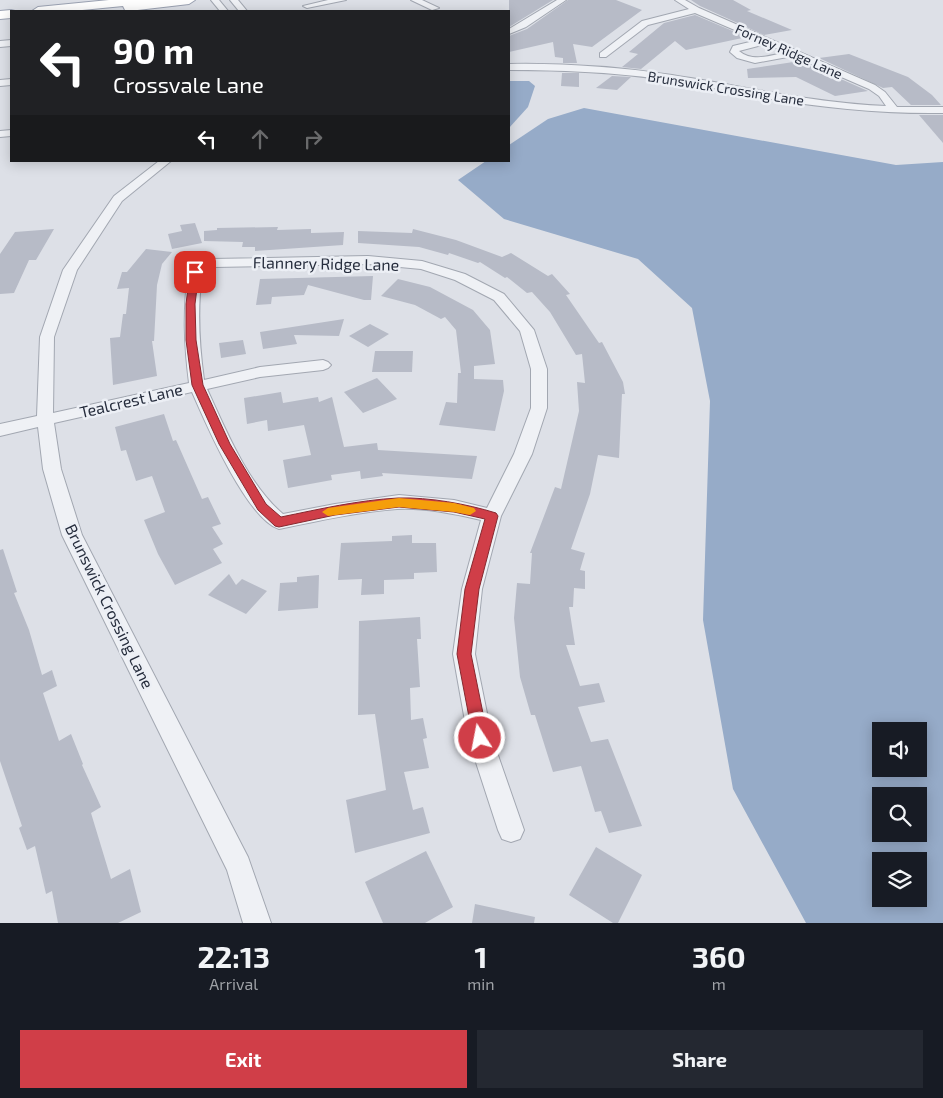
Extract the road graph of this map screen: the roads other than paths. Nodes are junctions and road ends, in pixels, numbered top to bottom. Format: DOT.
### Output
graph roads {
  1 [pos="146,0"];
  2 [pos="189,0"];
  3 [pos="215,0"];
  4 [pos="234,0"];
  5 [pos="342,0"];
  6 [pos="416,0"];
  7 [pos="559,0"];
  8 [pos="679,0"];
  9 [pos="434,8"];
  10 [pos="48,10"];
  11 [pos="94,10"];
  12 [pos="223,10"];
  13 [pos="242,10"];
  14 [pos="314,10"];
  15 [pos="696,10"];
  16 [pos="510,32"];
  17 [pos="767,41"];
  18 [pos="794,53"];
  19 [pos="603,55"];
  20 [pos="510,67"];
  21 [pos="893,110"];
  22 [pos="943,110"];
  23 [pos="165,162"];
  24 [pos="323,365"];
  25 [pos="197,385"];
  26 [pos="45,419"];
  27 [pos="0,430"];
  28 [pos="492,516"];
  29 [pos="511,830"];
  30 [pos="257,923"];
  1 -- 10 [label="main road"];
  2 -- 11 [label="main road"];
  3 -- 12 [label="street"];
  4 -- 13 [label="street"];
  5 -- 14 [label="street"];
  6 -- 9 [label="street"];
  7 -- 16 [label="street"];
  8 -- 15 [label="street, Forney Ridge Lane"];
  15 -- 17 [label="street, Forney Ridge Lane"];
  15 -- 19 [label="street"];
  17 -- 18 [label="street, Forney Ridge Lane"];
  17 -- 18 [label="street"];
  18 -- 21 [label="street, Forney Ridge Lane"];
  20 -- 21 [label="street, Brunswick Crossing Lane"];
  21 -- 22 [label="street, Brunswick Crossing Lane"];
  23 -- 26 [label="street, Brunswick Crossing Lane"];
  24 -- 25 [label="street, Tealcrest Lane"];
  25 -- 26 [label="street, Tealcrest Lane"];
  25 -- 28 [label="street"];
  25 -- 28 [label="street, Flannery Ridge Lane"];
  26 -- 27 [label="street, Tealcrest Lane"];
  26 -- 30 [label="street, Brunswick Crossing Lane"];
  28 -- 29 [label="street, Flannery Ridge Lane"];
}
